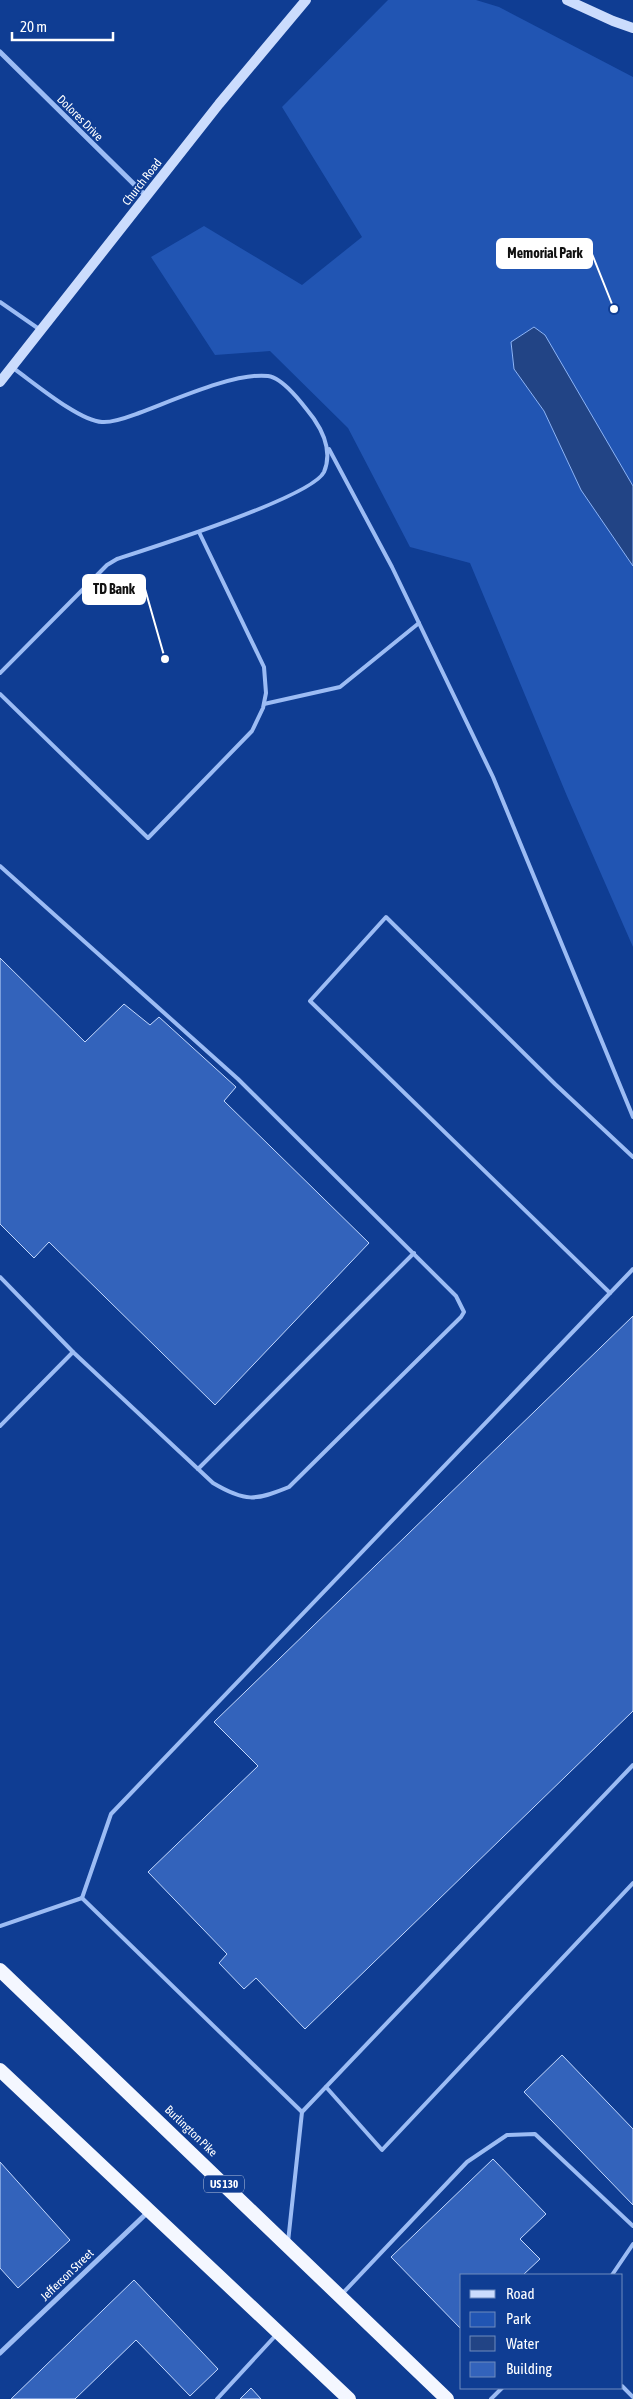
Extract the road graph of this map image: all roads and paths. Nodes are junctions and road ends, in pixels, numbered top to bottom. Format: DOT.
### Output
graph roads {
  1 [pos="306,0"];
  2 [pos="567,0"];
  3 [pos="633,28"];
  4 [pos="0,52"];
  5 [pos="147,197"];
  6 [pos="0,302"];
  7 [pos="40,330"];
  8 [pos="11,367"];
  9 [pos="0,382"];
  10 [pos="329,449"];
  11 [pos="199,532"];
  12 [pos="419,624"];
  13 [pos="0,673"];
  14 [pos="0,694"];
  15 [pos="264,704"];
  16 [pos="0,866"];
  17 [pos="633,1117"];
  18 [pos="633,1157"];
  19 [pos="414,1253"];
  20 [pos="633,1269"];
  21 [pos="0,1277"];
  22 [pos="610,1293"];
  23 [pos="73,1352"];
  24 [pos="0,1426"];
  25 [pos="198,1469"];
  26 [pos="633,1765"];
  27 [pos="633,1883"];
  28 [pos="82,1898"];
  29 [pos="0,1926"];
  30 [pos="0,1970"];
  31 [pos="0,2070"];
  32 [pos="326,2087"];
  33 [pos="302,2112"];
  34 [pos="148,2212"];
  35 [pos="633,2226"];
  36 [pos="288,2244"];
  37 [pos="633,2244"];
  38 [pos="613,2274"];
  39 [pos="341,2295"];
  40 [pos="278,2332"];
  41 [pos="0,2353"];
  42 [pos="623,2387"];
  43 [pos="501,2389"];
  44 [pos="633,2397"];
  45 [pos="217,2399"];
  46 [pos="349,2399"];
  47 [pos="447,2399"];
  48 [pos="491,2399"];
  1 -- 5 [label="main road, Church Road"];
  2 -- 3 [label="main road"];
  4 -- 5 [label="street, Dolores Drive"];
  5 -- 7 [label="main road, Church Road"];
  6 -- 7 [label="lane"];
  7 -- 8 [label="main road, Church Road"];
  8 -- 9 [label="main road, Church Road"];
  8 -- 10 [label="lane"];
  10 -- 11 [label="lane"];
  10 -- 12 [label="lane"];
  11 -- 13 [label="lane"];
  11 -- 15 [label="lane"];
  12 -- 15 [label="lane"];
  12 -- 17 [label="lane"];
  14 -- 15 [label="lane"];
  16 -- 19 [label="lane"];
  18 -- 22 [label="lane"];
  19 -- 25 [label="lane"];
  19 -- 25 [label="lane"];
  20 -- 22 [label="lane"];
  21 -- 23 [label="lane"];
  22 -- 28 [label="lane"];
  23 -- 24 [label="lane"];
  23 -- 25 [label="lane"];
  26 -- 32 [label="lane"];
  27 -- 32 [label="lane"];
  28 -- 29 [label="lane"];
  28 -- 33 [label="lane"];
  30 -- 36 [label="highway, Burlington Pike / US 130"];
  31 -- 34 [label="highway"];
  32 -- 33 [label="lane"];
  33 -- 36 [label="lane"];
  34 -- 40 [label="highway"];
  34 -- 41 [label="street, Jefferson Street"];
  35 -- 39 [label="lane"];
  36 -- 39 [label="highway, Burlington Pike / US 130"];
  37 -- 38 [label="lane"];
  39 -- 47 [label="highway, Burlington Pike / US 130"];
  40 -- 45 [label="lane"];
  40 -- 46 [label="highway"];
  42 -- 44 [label="lane"];
  43 -- 48 [label="lane"];
}
